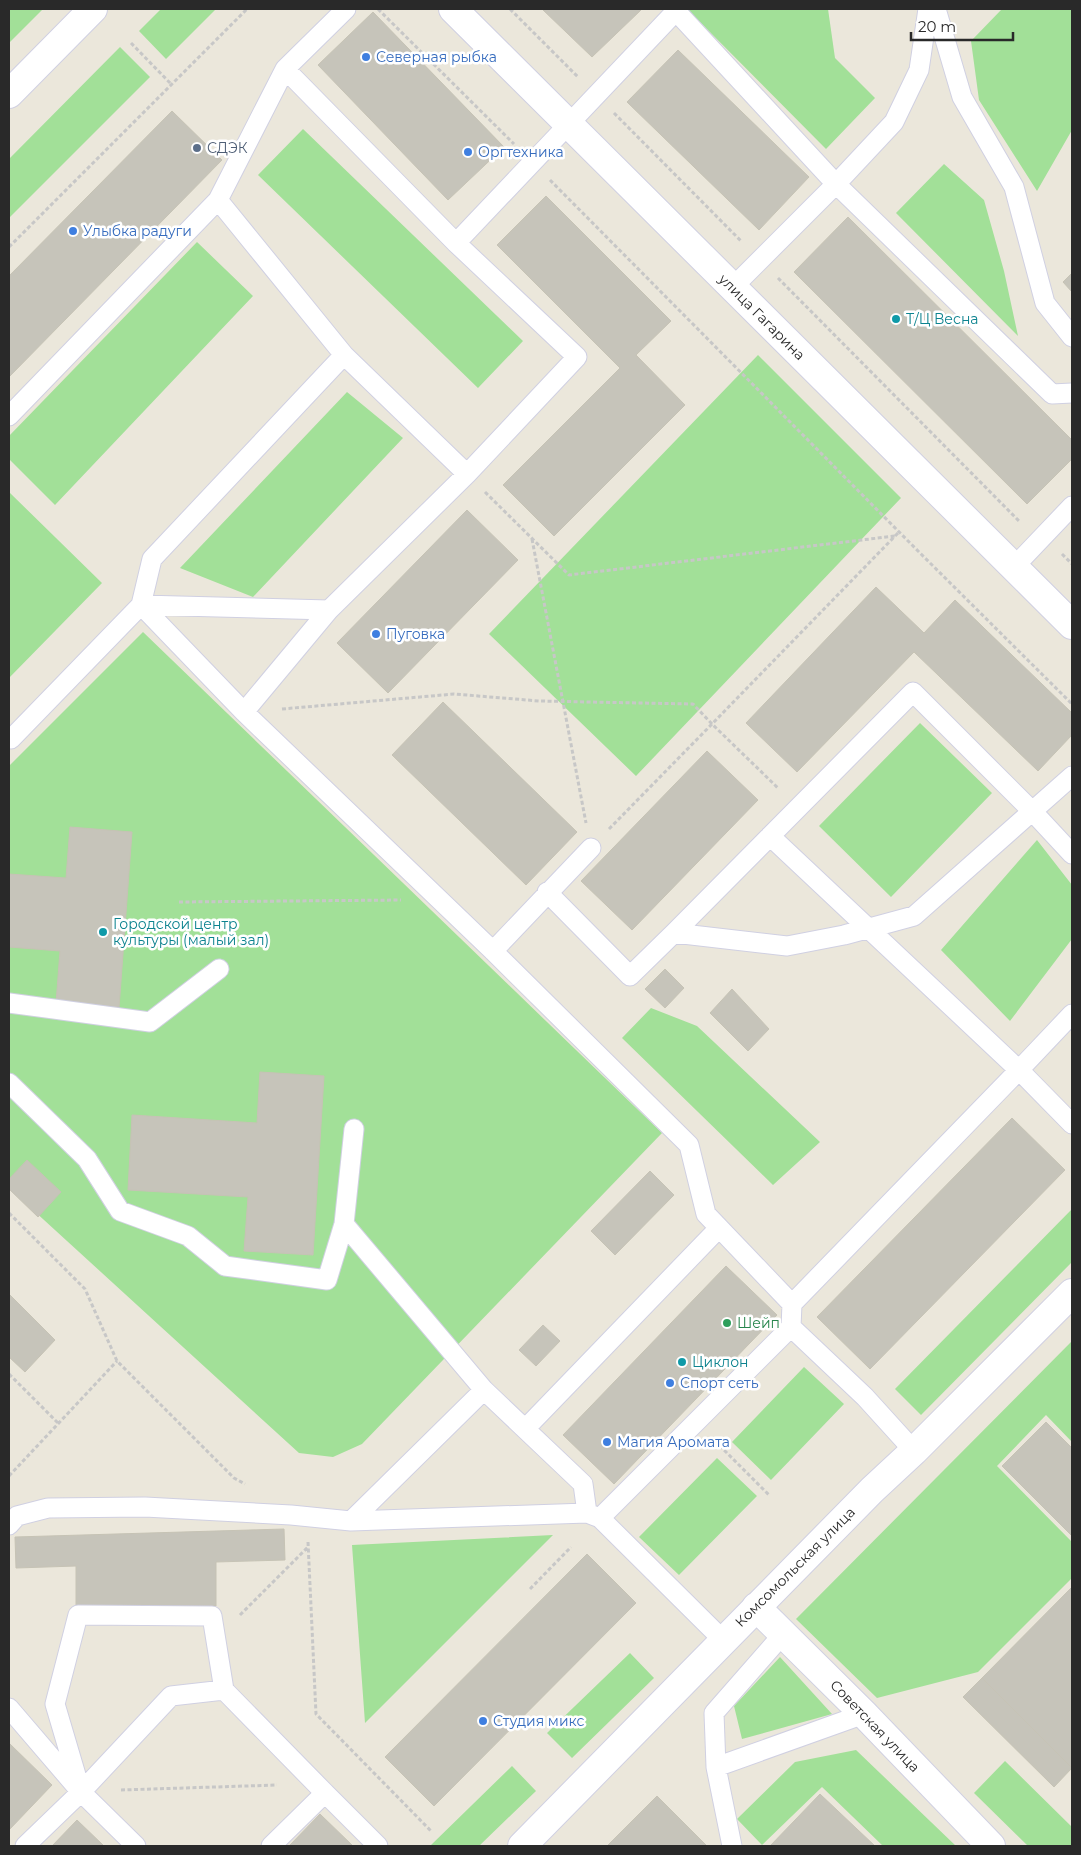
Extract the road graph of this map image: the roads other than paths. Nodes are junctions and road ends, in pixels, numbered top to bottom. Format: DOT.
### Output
graph roads {
  1 [pos="93,9"];
  2 [pos="346,9"];
  3 [pos="453,9"];
  4 [pos="928,9"];
  5 [pos="936,9"];
  6 [pos="675,10"];
  7 [pos="285,68"];
  8 [pos="9,94"];
  9 [pos="568,123"];
  10 [pos="836,184"];
  11 [pos="218,200"];
  12 [pos="456,242"];
  13 [pos="732,288"];
  14 [pos="1072,337"];
  15 [pos="344,355"];
  16 [pos="1072,393"];
  17 [pos="9,416"];
  18 [pos="467,474"];
  19 [pos="1072,506"];
  20 [pos="1014,567"];
  21 [pos="141,605"];
  22 [pos="329,610"];
  23 [pos="1072,625"];
  24 [pos="244,712"];
  25 [pos="10,739"];
  26 [pos="1072,776"];
  27 [pos="1033,812"];
  28 [pos="770,836"];
  29 [pos="591,848"];
  30 [pos="1072,854"];
  31 [pos="547,892"];
  32 [pos="869,928"];
  33 [pos="674,934"];
  34 [pos="493,951"];
  35 [pos="219,969"];
  36 [pos="9,1003"];
  37 [pos="1072,1014"];
  38 [pos="1019,1070"];
  39 [pos="9,1083"];
  40 [pos="1072,1124"];
  41 [pos="354,1129"];
  42 [pos="344,1224"];
  43 [pos="719,1228"];
  44 [pos="1072,1293"];
  45 [pos="792,1304"];
  46 [pos="791,1327"];
  47 [pos="484,1390"];
  48 [pos="525,1429"];
  49 [pos="914,1451"];
  50 [pos="594,1515"];
  51 [pos="351,1521"];
  52 [pos="9,1525"];
  53 [pos="756,1607"];
  54 [pos="784,1633"];
  55 [pos="723,1640"];
  56 [pos="224,1690"];
  57 [pos="9,1708"];
  58 [pos="864,1714"];
  59 [pos="716,1767"];
  60 [pos="320,1788"];
  61 [pos="80,1792"];
  62 [pos="25,1846"];
  63 [pos="136,1846"];
  64 [pos="271,1846"];
  65 [pos="378,1846"];
  66 [pos="522,1846"];
  67 [pos="732,1846"];
  68 [pos="991,1846"];
  1 -- 8 [label="street"];
  2 -- 7 [label="lane"];
  3 -- 9 [label="street, улица Гагарина"];
  4 -- 10 [label="lane"];
  5 -- 14 [label="lane"];
  6 -- 9 [label="lane"];
  6 -- 10 [label="lane"];
  7 -- 11 [label="lane"];
  7 -- 12 [label="lane"];
  9 -- 12 [label="lane"];
  9 -- 13 [label="street, улица Гагарина"];
  10 -- 13 [label="lane"];
  10 -- 16 [label="lane"];
  11 -- 15 [label="lane"];
  11 -- 17 [label="lane"];
  12 -- 18 [label="lane"];
  13 -- 20 [label="street, улица Гагарина"];
  15 -- 18 [label="lane"];
  15 -- 21 [label="lane"];
  18 -- 22 [label="lane"];
  19 -- 20 [label="lane"];
  20 -- 23 [label="street, улица Гагарина"];
  21 -- 22 [label="lane"];
  21 -- 24 [label="lane"];
  21 -- 25 [label="lane"];
  22 -- 24 [label="lane"];
  24 -- 34 [label="lane"];
  26 -- 27 [label="lane"];
  27 -- 28 [label="lane"];
  27 -- 30 [label="lane"];
  27 -- 32 [label="lane"];
  28 -- 32 [label="lane"];
  28 -- 33 [label="lane"];
  29 -- 31 [label="lane"];
  31 -- 33 [label="lane"];
  31 -- 34 [label="lane"];
  32 -- 33 [label="lane"];
  32 -- 38 [label="lane"];
  34 -- 43 [label="lane"];
  35 -- 36 [label="lane"];
  37 -- 38 [label="lane"];
  38 -- 40 [label="lane"];
  38 -- 45 [label="lane"];
  39 -- 42 [label="lane"];
  41 -- 42 [label="lane"];
  42 -- 47 [label="lane"];
  43 -- 45 [label="lane"];
  43 -- 48 [label="lane"];
  44 -- 49 [label="street, Комсомольская улица"];
  45 -- 46 [label="lane"];
  46 -- 49 [label="lane"];
  46 -- 50 [label="lane"];
  47 -- 48 [label="lane"];
  47 -- 51 [label="lane"];
  48 -- 50 [label="lane"];
  49 -- 53 [label="street, Комсомольская улица"];
  50 -- 51 [label="lane"];
  50 -- 55 [label="lane"];
  51 -- 52 [label="lane"];
  53 -- 54 [label="street, Советская улица"];
  53 -- 55 [label="street, Комсомольская улица"];
  54 -- 58 [label="street, Советская улица"];
  54 -- 59 [label="lane"];
  55 -- 66 [label="street, Комсомольская улица"];
  56 -- 60 [label="lane"];
  56 -- 61 [label="lane"];
  56 -- 61 [label="lane"];
  57 -- 61 [label="lane"];
  58 -- 59 [label="lane"];
  58 -- 68 [label="street, Советская улица"];
  59 -- 67 [label="lane"];
  60 -- 64 [label="lane"];
  60 -- 65 [label="lane"];
  61 -- 62 [label="lane"];
  61 -- 63 [label="lane"];
}
